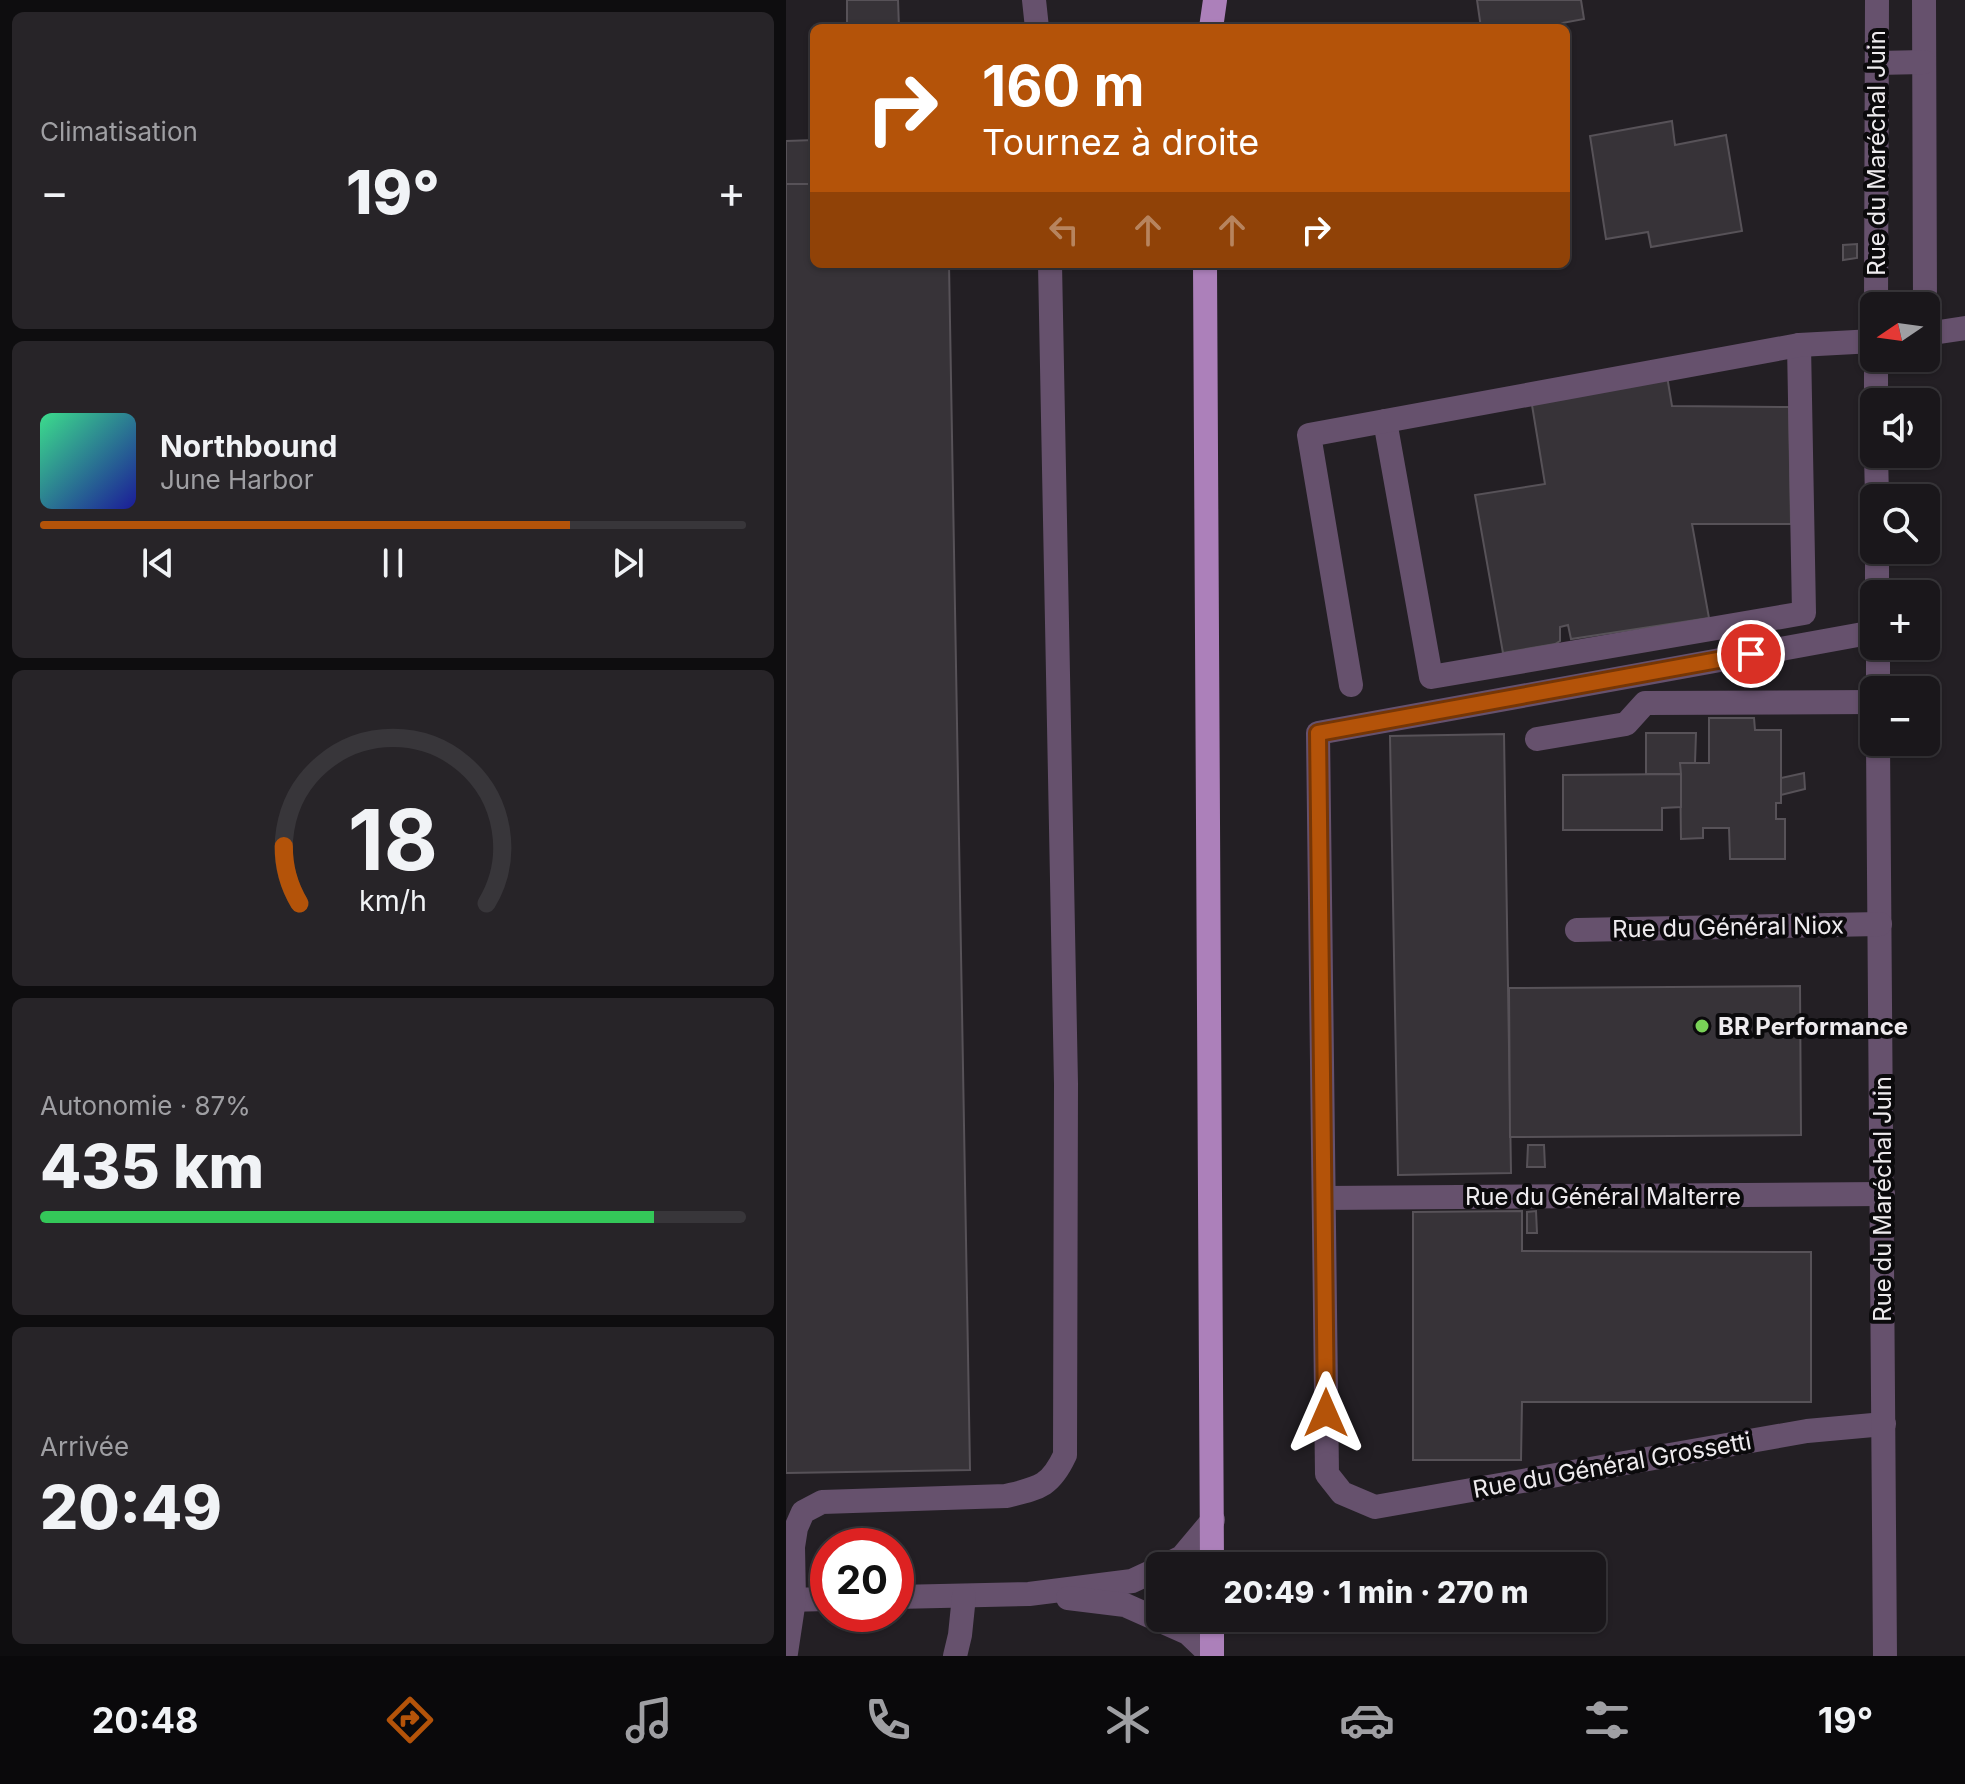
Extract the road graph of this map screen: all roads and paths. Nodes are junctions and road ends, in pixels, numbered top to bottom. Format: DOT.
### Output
graph roads {
  1 [pos="1034,0"];
  2 [pos="1203,0"];
  3 [pos="1215,0"];
  4 [pos="1877,0"];
  5 [pos="1924,0"];
  6 [pos="1037,24"];
  7 [pos="1204,24"];
  8 [pos="1212,24"];
  9 [pos="1924,62"];
  10 [pos="1877,63"];
  11 [pos="1050,268"];
  12 [pos="1205,268"];
  13 [pos="1876,292"];
  14 [pos="1925,292"];
  15 [pos="1965,328"];
  16 [pos="1940,332"];
  17 [pos="1860,342"];
  18 [pos="1799,345"];
  19 [pos="1385,421"];
  20 [pos="1860,635"];
  21 [pos="1351,685"];
  22 [pos="1860,702"];
  23 [pos="1537,739"];
  24 [pos="1878,756"];
  25 [pos="1880,924"];
  26 [pos="1577,930"];
  27 [pos="1883,1194"];
  28 [pos="1324,1198"];
  29 [pos="1884,1424"];
  30 [pos="1213,1520"];
  31 [pos="1186,1552"];
  32 [pos="1212,1552"];
  33 [pos="1146,1574"];
  34 [pos="1029,1594"];
  35 [pos="964,1596"];
  36 [pos="914,1597"];
  37 [pos="810,1599"];
  38 [pos="790,1600"];
  39 [pos="1212,1632"];
  40 [pos="786,1653"];
  41 [pos="955,1656"];
  42 [pos="1212,1656"];
  43 [pos="1885,1656"];
  1 -- 6 [label="street"];
  2 -- 7 [label="main road"];
  3 -- 8 [label="main road"];
  4 -- 10 [label="street, Rue du Maréchal Juin"];
  5 -- 9 [label="street"];
  9 -- 10 [label="street"];
  9 -- 14 [label="street"];
  10 -- 13 [label="street, Rue du Maréchal Juin"];
  11 -- 38 [label="street"];
  12 -- 30 [label="main road"];
  15 -- 16 [label="street"];
  17 -- 18 [label="street"];
  18 -- 19 [label="street"];
  18 -- 19 [label="street"];
  19 -- 21 [label="street"];
  20 -- 28 [label="street"];
  22 -- 23 [label="street"];
  24 -- 25 [label="street, Rue du Maréchal Juin"];
  25 -- 26 [label="street, Rue du Général Niox"];
  25 -- 27 [label="street, Rue du Maréchal Juin"];
  27 -- 28 [label="street, Rue du Général Malterre"];
  27 -- 29 [label="street, Rue du Maréchal Juin"];
  28 -- 29 [label="street, Rue du Général Grossetti"];
  29 -- 43 [label="street, Rue du Maréchal Juin"];
  30 -- 31 [label="street"];
  30 -- 32 [label="main road"];
  33 -- 34 [label="street"];
  34 -- 35 [label="street"];
  34 -- 42 [label="street"];
  35 -- 36 [label="street"];
  35 -- 41 [label="street"];
  37 -- 38 [label="street"];
  38 -- 40 [label="street"];
  39 -- 42 [label="main road"];
}
